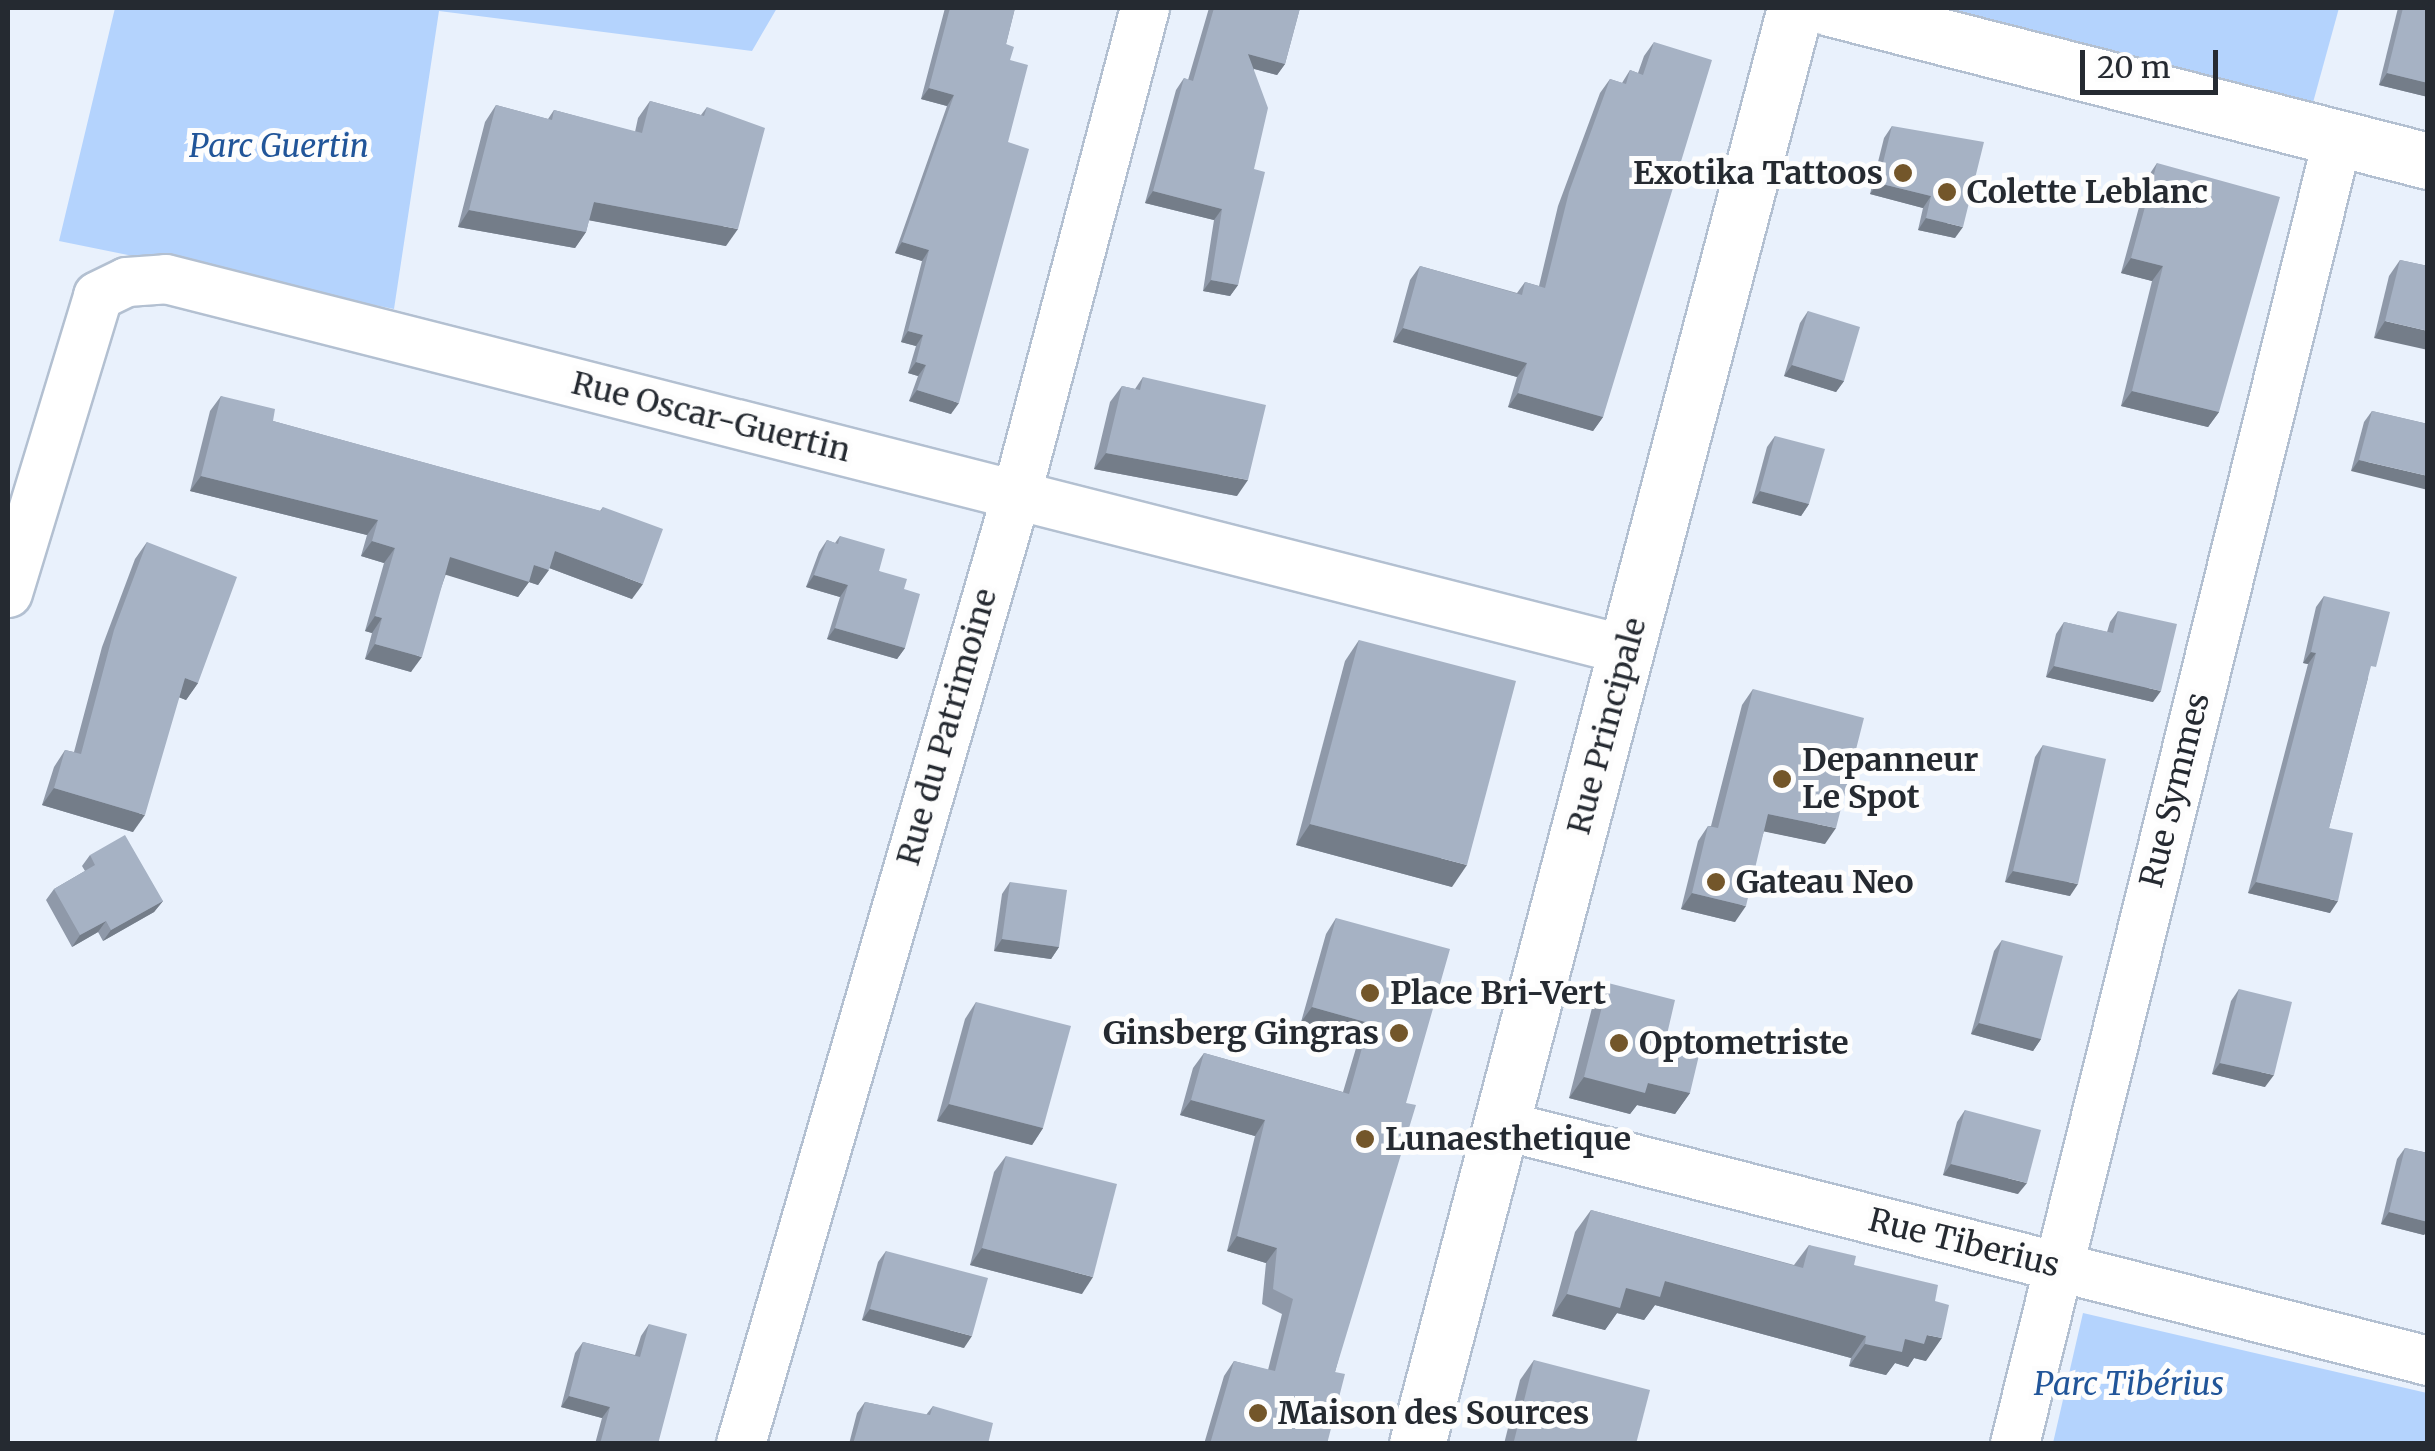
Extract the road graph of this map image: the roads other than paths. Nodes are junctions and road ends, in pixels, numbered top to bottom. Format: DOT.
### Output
graph roads {
  1 [pos="1145,8"];
  2 [pos="1796,8"];
  3 [pos="1830,8"];
  4 [pos="2338,138"];
  5 [pos="2428,162"];
  6 [pos="1016,496"];
  7 [pos="8,593"];
  8 [pos="1626,650"];
  9 [pos="1501,1126"];
  10 [pos="2056,1266"];
  11 [pos="2428,1361"];
  12 [pos="742,1444"];
  13 [pos="1417,1444"];
  14 [pos="2015,1444"];
  1 -- 6 [label="street, Rue du Patrimoine"];
  2 -- 8 [label="street, Rue Principale"];
  3 -- 4 [label="street"];
  4 -- 5 [label="street"];
  4 -- 10 [label="street, Rue Symmes"];
  6 -- 7 [label="street, Rue Oscar-Guertin"];
  6 -- 8 [label="street, Rue Oscar-Guertin"];
  6 -- 12 [label="street, Rue du Patrimoine"];
  8 -- 9 [label="street, Rue Principale"];
  9 -- 10 [label="street, Rue Tiberius"];
  9 -- 13 [label="street, Rue Principale"];
  10 -- 11 [label="street, Rue Tiberius"];
  10 -- 14 [label="street, Rue Symmes"];
}
